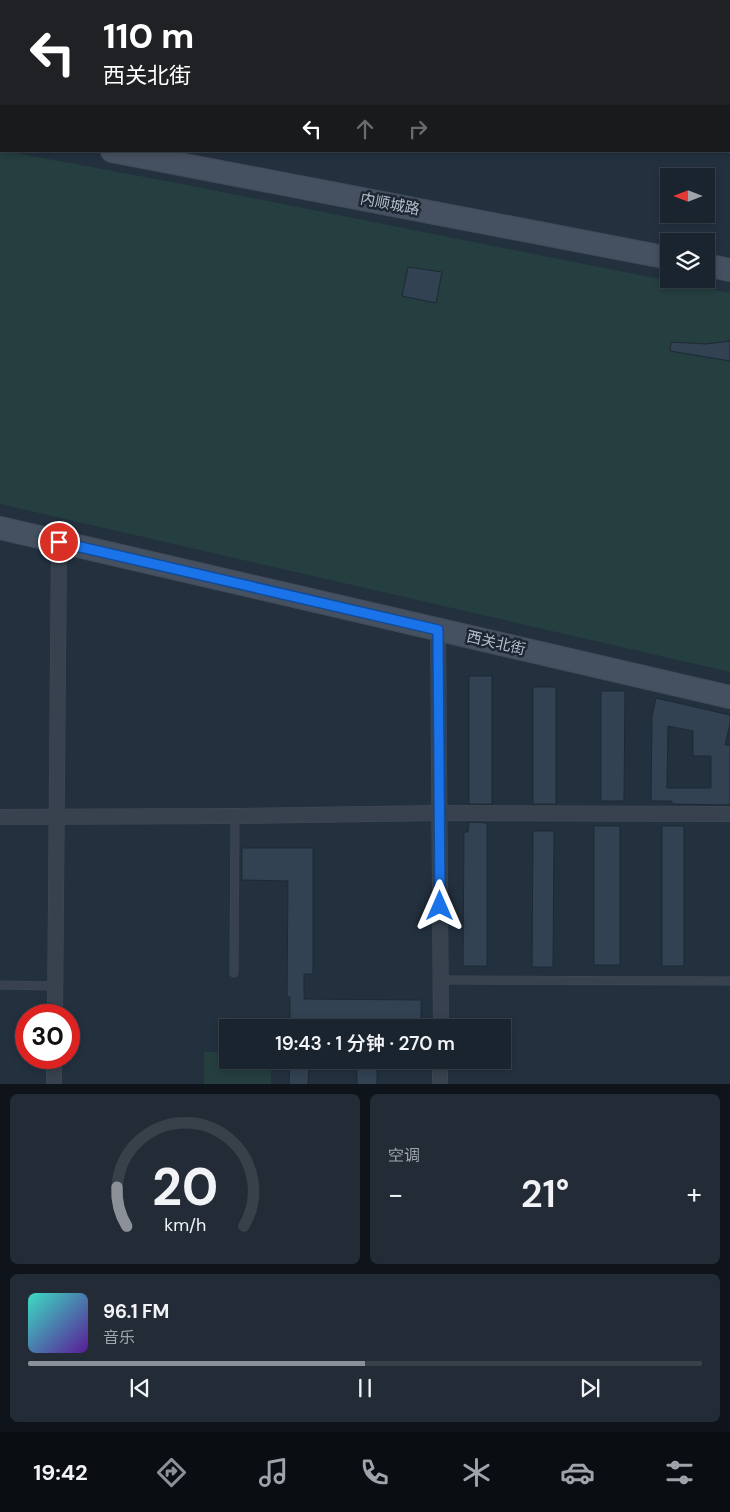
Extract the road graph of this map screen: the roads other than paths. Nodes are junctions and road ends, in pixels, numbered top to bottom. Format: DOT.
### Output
graph roads {
  1 [pos="117,152"];
  2 [pos="660,256"];
  3 [pos="715,267"];
  4 [pos="730,270"];
  5 [pos="0,528"];
  6 [pos="59,542"];
  7 [pos="438,630"];
  8 [pos="730,698"];
  9 [pos="440,813"];
  10 [pos="730,814"];
  11 [pos="235,816"];
  12 [pos="0,817"];
  13 [pos="56,817"];
  14 [pos="234,973"];
  15 [pos="441,980"];
  16 [pos="730,981"];
  17 [pos="0,985"];
  18 [pos="55,986"];
  19 [pos="55,1004"];
  20 [pos="440,1019"];
  21 [pos="54,1069"];
  22 [pos="440,1069"];
  23 [pos="54,1084"];
  24 [pos="440,1084"];
  1 -- 2 [label="street, 内顺城路"];
  3 -- 4 [label="street"];
  5 -- 6 [label="street, 西关北街"];
  6 -- 7 [label="street, 西关北街"];
  6 -- 13 [label="street"];
  7 -- 8 [label="street, 西关北街"];
  7 -- 9 [label="street"];
  9 -- 10 [label="street"];
  9 -- 11 [label="street"];
  9 -- 15 [label="street"];
  11 -- 13 [label="street"];
  11 -- 14 [label="lane"];
  12 -- 13 [label="street"];
  13 -- 18 [label="street"];
  15 -- 16 [label="lane"];
  15 -- 20 [label="street"];
  17 -- 18 [label="lane"];
  18 -- 19 [label="street"];
  21 -- 23 [label="street"];
  22 -- 24 [label="street"];
}
